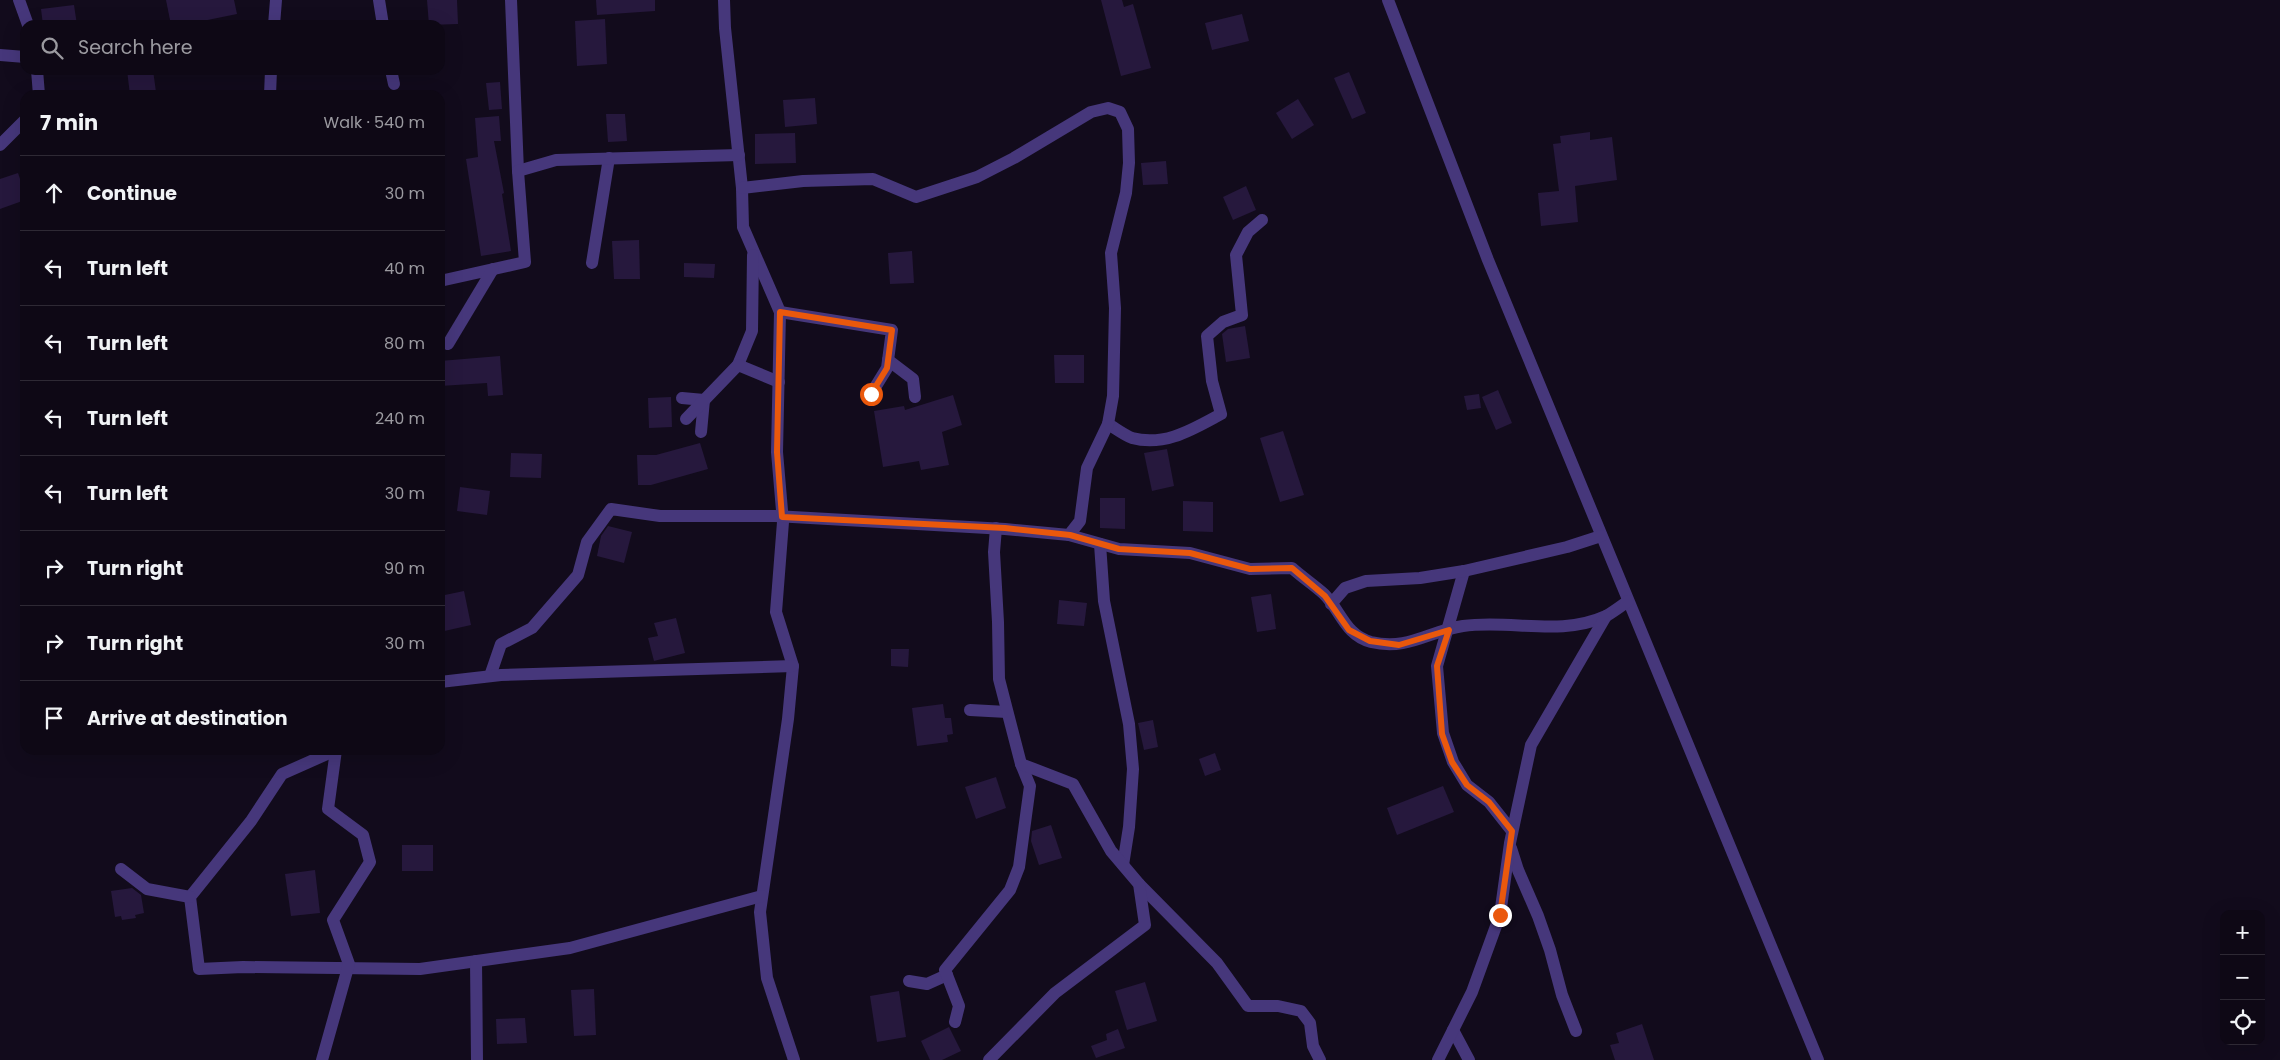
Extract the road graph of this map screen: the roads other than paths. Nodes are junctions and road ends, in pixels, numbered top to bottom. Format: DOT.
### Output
graph roads {
  1 [pos="19,0"];
  2 [pos="276,0"];
  3 [pos="379,0"];
  4 [pos="511,0"];
  5 [pos="724,0"];
  6 [pos="1388,0"];
  7 [pos="26,20"];
  8 [pos="274,20"];
  9 [pos="382,20"];
  10 [pos="0,56"];
  11 [pos="20,58"];
  12 [pos="38,75"];
  13 [pos="271,75"];
  14 [pos="392,75"];
  15 [pos="394,84"];
  16 [pos="39,90"];
  17 [pos="270,90"];
  18 [pos="20,125"];
  19 [pos="0,145"];
  20 [pos="739,155"];
  21 [pos="609,158"];
  22 [pos="518,171"];
  23 [pos="742,188"];
  24 [pos="1262,220"];
  25 [pos="753,250"];
  26 [pos="592,263"];
  27 [pos="493,269"];
  28 [pos="445,280"];
  29 [pos="780,312"];
  30 [pos="448,344"];
  31 [pos="888,360"];
  32 [pos="738,365"];
  33 [pos="779,382"];
  34 [pos="871,394"];
  35 [pos="915,397"];
  36 [pos="682,398"];
  37 [pos="704,400"];
  38 [pos="686,419"];
  39 [pos="1108,424"];
  40 [pos="701,432"];
  41 [pos="782,517"];
  42 [pos="996,528"];
  43 [pos="1070,535"];
  44 [pos="1601,536"];
  45 [pos="1100,544"];
  46 [pos="1464,571"];
  47 [pos="1628,601"];
  48 [pos="1331,604"];
  49 [pos="1606,616"];
  50 [pos="1449,630"];
  51 [pos="793,666"];
  52 [pos="490,676"];
  53 [pos="445,681"];
  54 [pos="970,710"];
  55 [pos="1008,712"];
  56 [pos="325,755"];
  57 [pos="335,755"];
  58 [pos="1021,764"];
  59 [pos="1511,837"];
  60 [pos="1123,865"];
  61 [pos="121,869"];
  62 [pos="1139,884"];
  63 [pos="190,896"];
  64 [pos="762,896"];
  65 [pos="476,961"];
  66 [pos="348,968"];
  67 [pos="946,975"];
  68 [pos="909,981"];
  69 [pos="955,1022"];
  70 [pos="1453,1030"];
  71 [pos="1576,1031"];
  72 [pos="322,1060"];
  73 [pos="477,1060"];
  74 [pos="794,1060"];
  75 [pos="989,1060"];
  76 [pos="1320,1060"];
  77 [pos="1438,1060"];
  78 [pos="1469,1060"];
  79 [pos="1818,1060"];
  1 -- 7 [label="street"];
  2 -- 8 [label="street"];
  3 -- 9 [label="street"];
  4 -- 22 [label="street"];
  5 -- 20 [label="street"];
  6 -- 44 [label="street"];
  10 -- 11 [label="street"];
  12 -- 16 [label="street"];
  13 -- 17 [label="street"];
  14 -- 15 [label="street"];
  18 -- 19 [label="street"];
  20 -- 21 [label="street"];
  20 -- 23 [label="street"];
  21 -- 22 [label="street"];
  21 -- 26 [label="street"];
  22 -- 27 [label="street"];
  23 -- 25 [label="street"];
  23 -- 39 [label="street"];
  24 -- 39 [label="street"];
  25 -- 29 [label="street"];
  25 -- 32 [label="street"];
  27 -- 28 [label="street"];
  27 -- 30 [label="street"];
  29 -- 31 [label="street"];
  29 -- 33 [label="street"];
  31 -- 34 [label="street"];
  31 -- 35 [label="street"];
  32 -- 33 [label="street"];
  32 -- 37 [label="street"];
  33 -- 41 [label="street"];
  36 -- 37 [label="street"];
  37 -- 38 [label="street"];
  37 -- 40 [label="street"];
  39 -- 43 [label="street"];
  41 -- 42 [label="street"];
  41 -- 51 [label="street"];
  41 -- 52 [label="street"];
  42 -- 43 [label="street"];
  42 -- 55 [label="street"];
  43 -- 45 [label="street"];
  44 -- 46 [label="street"];
  44 -- 47 [label="street"];
  45 -- 48 [label="street"];
  45 -- 60 [label="street"];
  46 -- 48 [label="street"];
  46 -- 50 [label="street"];
  47 -- 49 [label="street"];
  47 -- 79 [label="street"];
  48 -- 50 [label="street"];
  49 -- 50 [label="street"];
  49 -- 59 [label="street"];
  50 -- 59 [label="street"];
  51 -- 52 [label="street"];
  51 -- 64 [label="street"];
  52 -- 53 [label="street"];
  54 -- 55 [label="street"];
  55 -- 58 [label="street"];
  56 -- 63 [label="street"];
  57 -- 66 [label="street"];
  58 -- 60 [label="street"];
  58 -- 67 [label="street"];
  59 -- 70 [label="street"];
  59 -- 71 [label="street"];
  60 -- 62 [label="street"];
  61 -- 63 [label="street"];
  62 -- 75 [label="street"];
  62 -- 76 [label="street"];
  63 -- 66 [label="street"];
  64 -- 65 [label="street"];
  64 -- 74 [label="street"];
  65 -- 66 [label="street"];
  65 -- 73 [label="street"];
  66 -- 72 [label="street"];
  67 -- 68 [label="street"];
  67 -- 69 [label="street"];
  70 -- 77 [label="street"];
  70 -- 78 [label="street"];
}
